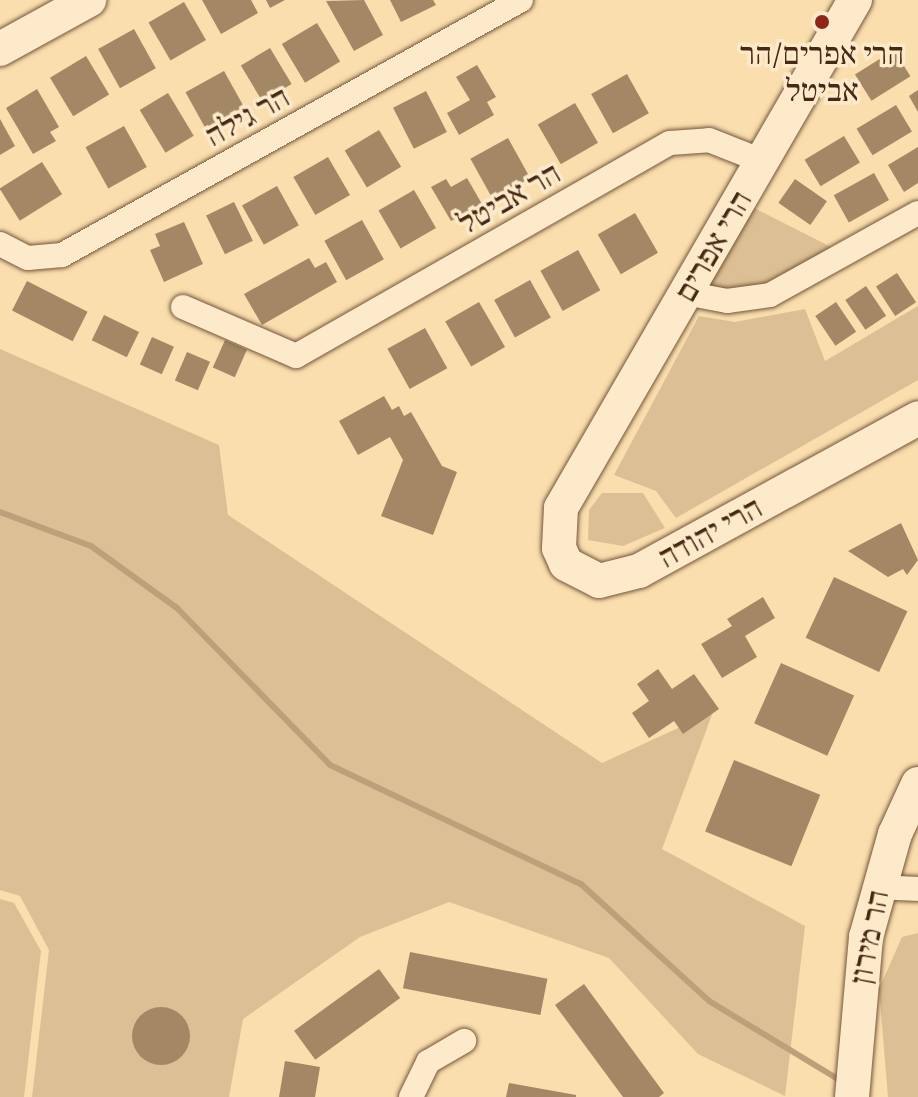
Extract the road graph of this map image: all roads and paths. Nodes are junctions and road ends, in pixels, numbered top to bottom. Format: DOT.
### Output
graph roads {
  1 [pos="89,0"];
  2 [pos="521,0"];
  3 [pos="855,0"];
  4 [pos="0,49"];
  5 [pos="762,161"];
  6 [pos="918,213"];
  7 [pos="0,244"];
  8 [pos="685,293"];
  9 [pos="183,307"];
  10 [pos="918,418"];
  11 [pos="569,492"];
  12 [pos="918,784"];
  13 [pos="877,887"];
  14 [pos="918,889"];
  15 [pos="464,1041"];
  16 [pos="411,1097"];
  17 [pos="852,1097"];
  1 -- 4 [label="street"];
  2 -- 7 [label="street, הר גילה"];
  3 -- 5 [label="street, הרי אפרים"];
  5 -- 8 [label="street, הרי אפרים"];
  5 -- 9 [label="street, הר אביטל"];
  6 -- 8 [label="street"];
  8 -- 11 [label="street, הרי אפרים"];
  10 -- 11 [label="street, הרי יהודה"];
  12 -- 13 [label="street, הר מירון"];
  13 -- 14 [label="street"];
  13 -- 17 [label="street, הר מירון"];
  15 -- 16 [label="street"];
}
